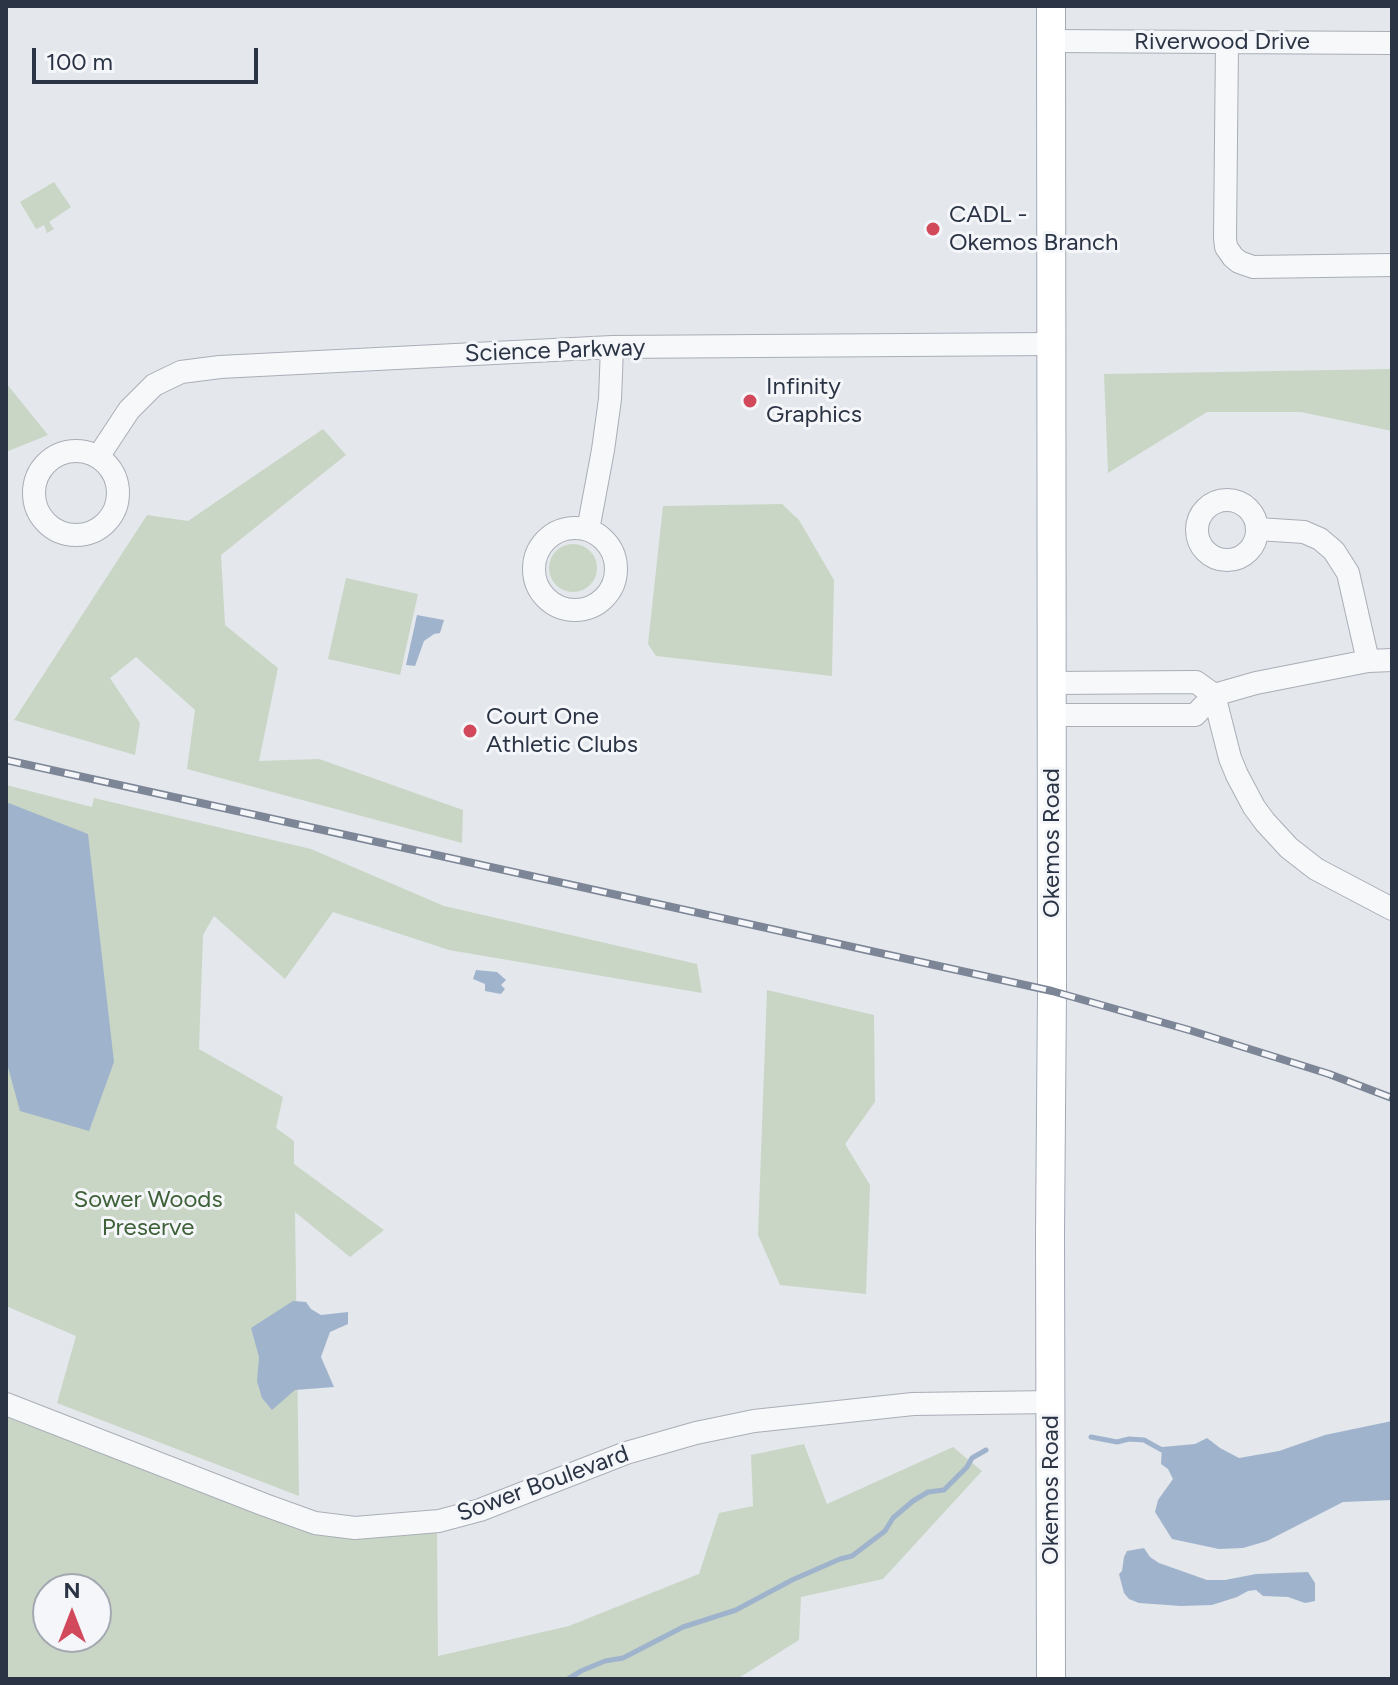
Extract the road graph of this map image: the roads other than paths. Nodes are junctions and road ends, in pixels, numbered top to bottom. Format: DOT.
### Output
graph roads {
  1 [pos="1051,6"];
  2 [pos="1051,41"];
  3 [pos="1227,43"];
  4 [pos="1392,43"];
  5 [pos="1392,265"];
  6 [pos="1052,344"];
  7 [pos="612,347"];
  8 [pos="98,457"];
  9 [pos="1258,529"];
  10 [pos="588,530"];
  11 [pos="1392,660"];
  12 [pos="1368,661"];
  13 [pos="1052,683"];
  14 [pos="1214,695"];
  15 [pos="1052,715"];
  16 [pos="1392,909"];
  17 [pos="1051,1402"];
  18 [pos="6,1404"];
  19 [pos="1051,1679"];
  1 -- 2 [label="main road, Okemos Road"];
  2 -- 3 [label="street, Riverwood Drive"];
  2 -- 6 [label="main road, Okemos Road"];
  3 -- 4 [label="street, Riverwood Drive"];
  3 -- 5 [label="street"];
  6 -- 7 [label="street, Science Parkway"];
  6 -- 13 [label="main road, Okemos Road"];
  7 -- 8 [label="street, Science Parkway"];
  7 -- 10 [label="street"];
  9 -- 12 [label="street"];
  11 -- 12 [label="street"];
  12 -- 14 [label="street"];
  13 -- 14 [label="street"];
  13 -- 15 [label="main road, Okemos Road"];
  14 -- 15 [label="street"];
  14 -- 16 [label="street"];
  15 -- 17 [label="main road, Okemos Road"];
  17 -- 18 [label="street, Sower Boulevard"];
  17 -- 19 [label="main road, Okemos Road"];
}
